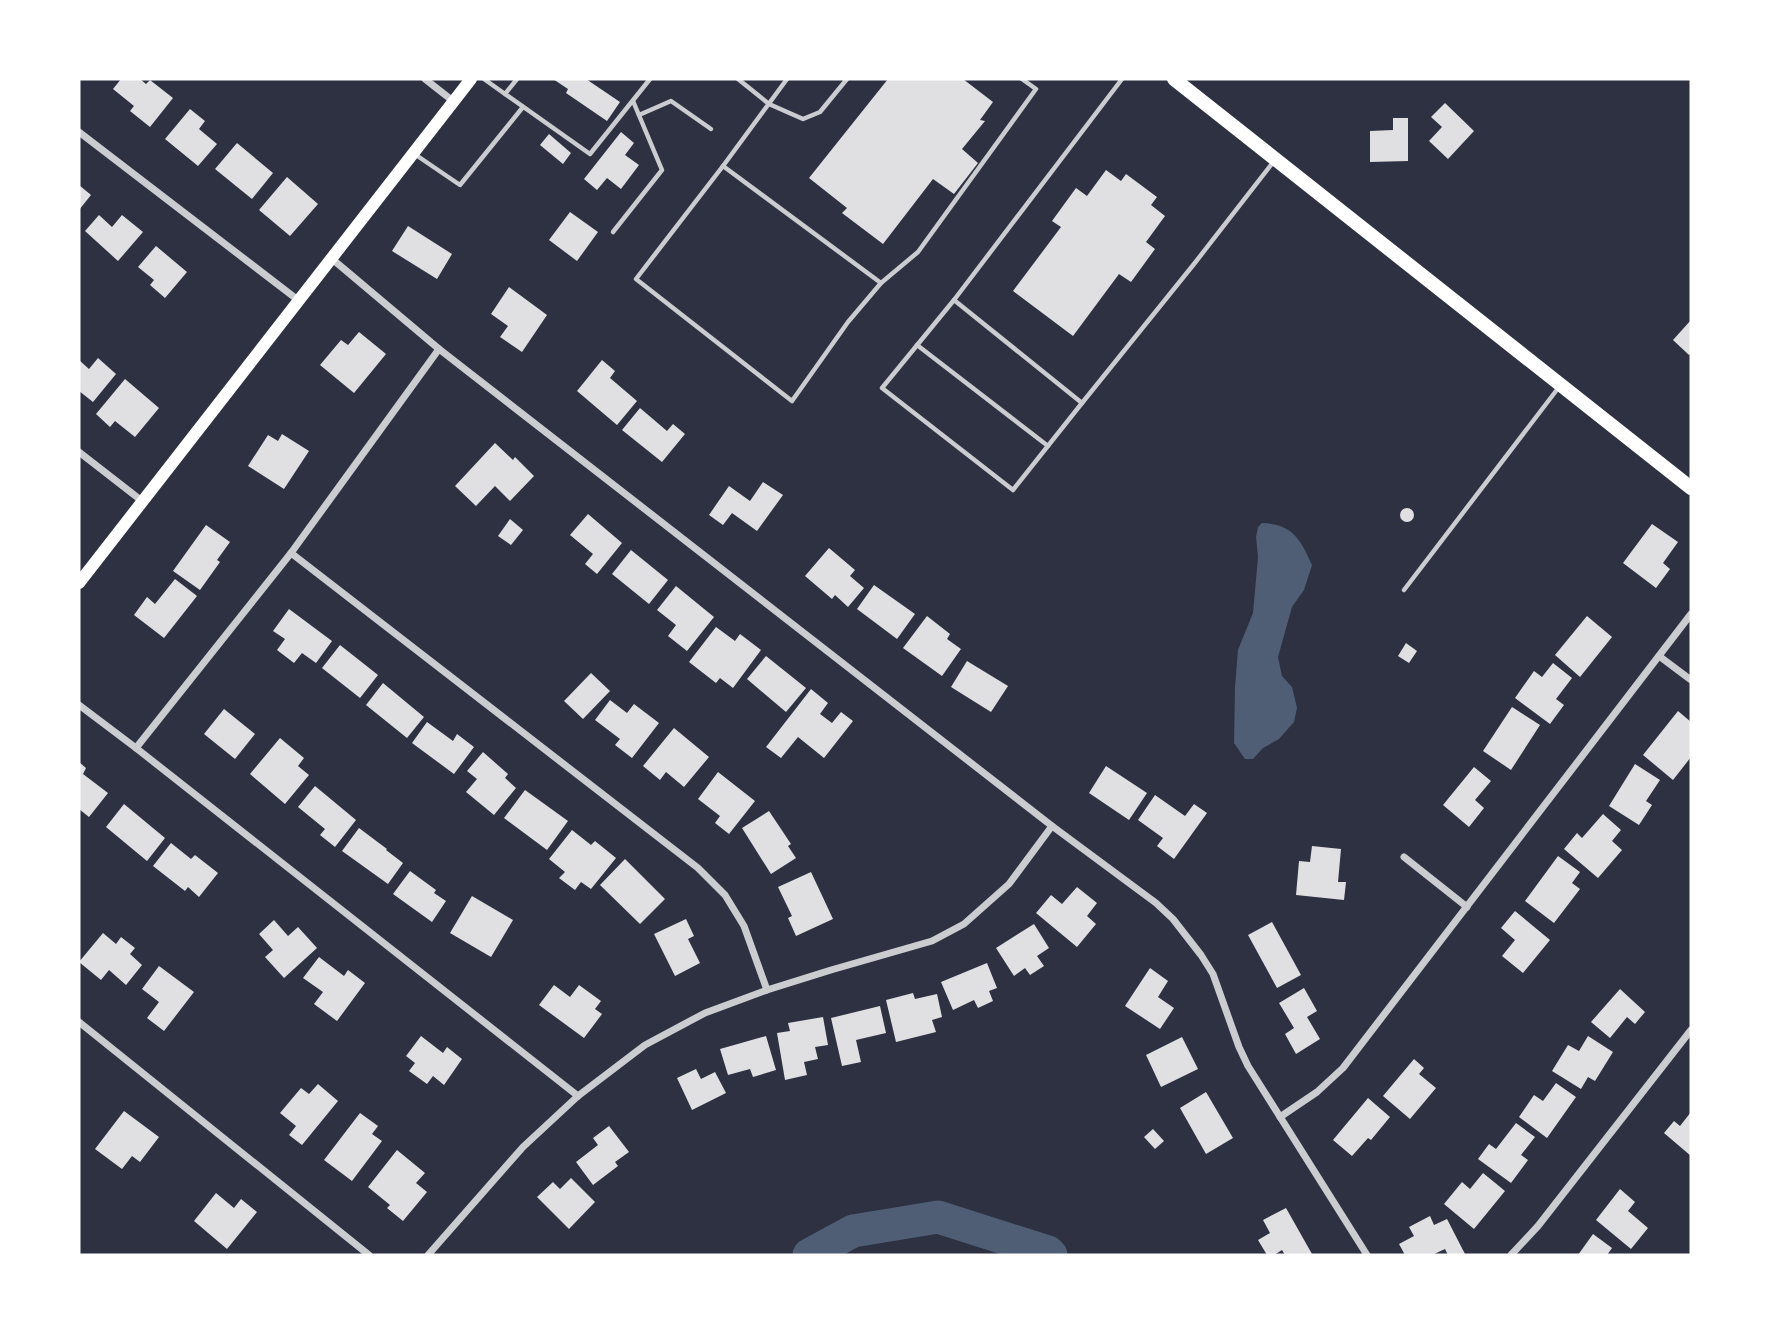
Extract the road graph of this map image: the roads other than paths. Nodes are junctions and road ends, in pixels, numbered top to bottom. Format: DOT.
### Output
graph roads {
  1 [pos="425,79"];
  2 [pos="471,79"];
  3 [pos="484,79"];
  4 [pos="517,79"];
  5 [pos="650,79"];
  6 [pos="738,79"];
  7 [pos="787,79"];
  8 [pos="847,79"];
  9 [pos="1022,79"];
  10 [pos="1122,79"];
  11 [pos="1174,79"];
  12 [pos="505,94"];
  13 [pos="633,100"];
  14 [pos="453,101"];
  15 [pos="769,104"];
  16 [pos="523,107"];
  17 [pos="639,115"];
  18 [pos="711,129"];
  19 [pos="79,132"];
  20 [pos="413,153"];
  21 [pos="1275,159"];
  22 [pos="723,166"];
  23 [pos="613,232"];
  24 [pos="331,258"];
  25 [pos="881,283"];
  26 [pos="298,300"];
  27 [pos="954,300"];
  28 [pos="917,345"];
  29 [pos="439,349"];
  30 [pos="1561,384"];
  31 [pos="1082,403"];
  32 [pos="1048,446"];
  33 [pos="79,452"];
  34 [pos="1691,488"];
  35 [pos="142,500"];
  36 [pos="291,553"];
  37 [pos="79,583"];
  38 [pos="1404,590"];
  39 [pos="1691,614"];
  40 [pos="1659,656"];
  41 [pos="1691,680"];
  42 [pos="79,705"];
  43 [pos="136,748"];
  44 [pos="1052,826"];
  45 [pos="1405,857"];
  46 [pos="1467,907"];
  47 [pos="767,990"];
  48 [pos="79,1022"];
  49 [pos="1691,1030"];
  50 [pos="578,1096"];
  51 [pos="1280,1116"];
  52 [pos="369,1255"];
  53 [pos="428,1255"];
  54 [pos="1367,1255"];
  55 [pos="1511,1255"];
  1 -- 14 [label="street"];
  2 -- 14 [label="main road"];
  3 -- 12 [label="lane"];
  4 -- 12 [label="lane"];
  5 -- 13 [label="lane"];
  6 -- 15 [label="lane"];
  7 -- 15 [label="lane"];
  8 -- 15 [label="lane"];
  9 -- 25 [label="lane"];
  10 -- 27 [label="lane"];
  11 -- 21 [label="main road"];
  12 -- 16 [label="lane"];
  13 -- 16 [label="lane"];
  13 -- 17 [label="lane"];
  14 -- 20 [label="main road"];
  15 -- 22 [label="lane"];
  16 -- 20 [label="lane"];
  17 -- 18 [label="lane"];
  17 -- 23 [label="lane"];
  19 -- 26 [label="street"];
  20 -- 24 [label="main road"];
  21 -- 30 [label="main road"];
  21 -- 31 [label="lane"];
  22 -- 25 [label="lane"];
  22 -- 25 [label="lane"];
  24 -- 26 [label="main road"];
  24 -- 29 [label="street"];
  26 -- 35 [label="main road"];
  27 -- 28 [label="lane"];
  27 -- 31 [label="lane"];
  28 -- 32 [label="lane"];
  28 -- 32 [label="lane"];
  29 -- 36 [label="street"];
  29 -- 44 [label="street"];
  30 -- 34 [label="main road"];
  30 -- 38 [label="lane"];
  31 -- 32 [label="lane"];
  33 -- 35 [label="street"];
  35 -- 37 [label="main road"];
  36 -- 43 [label="street"];
  36 -- 47 [label="street"];
  39 -- 40 [label="street"];
  40 -- 41 [label="street"];
  40 -- 46 [label="street"];
  42 -- 43 [label="street"];
  43 -- 50 [label="street"];
  44 -- 47 [label="street"];
  44 -- 51 [label="street"];
  45 -- 46 [label="street"];
  46 -- 51 [label="street"];
  47 -- 50 [label="street"];
  48 -- 52 [label="street"];
  49 -- 55 [label="street"];
  50 -- 53 [label="street"];
  51 -- 54 [label="street"];
}
